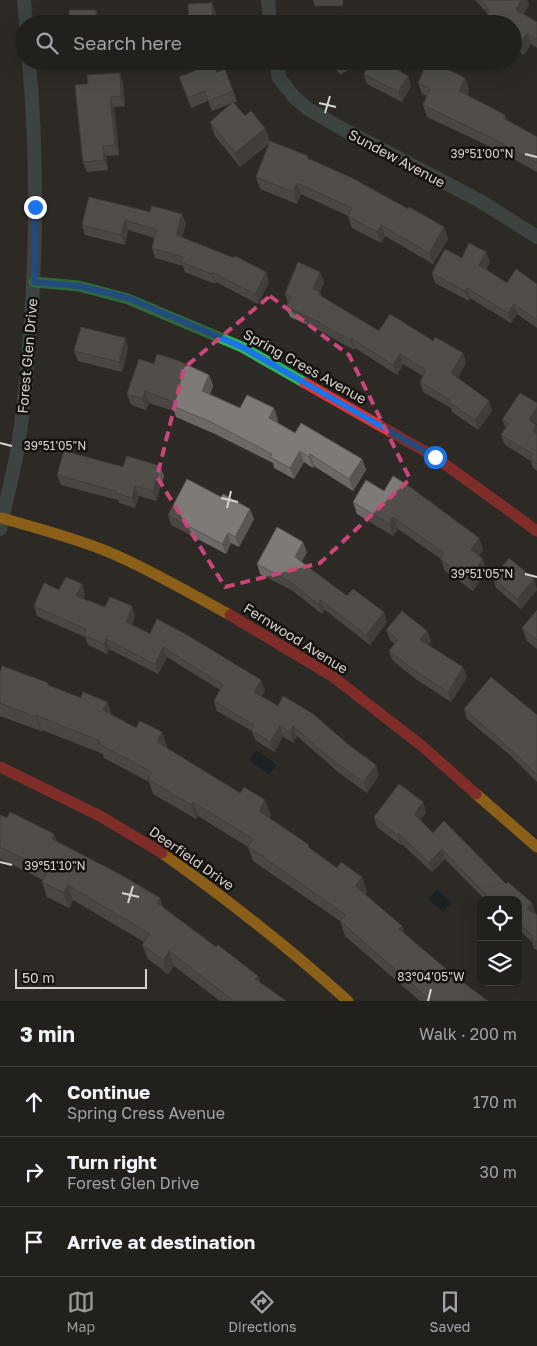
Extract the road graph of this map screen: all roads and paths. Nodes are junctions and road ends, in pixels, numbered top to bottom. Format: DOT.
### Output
graph roads {
  1 [pos="24,0"];
  2 [pos="268,0"];
  3 [pos="25,15"];
  4 [pos="269,15"];
  5 [pos="30,70"];
  6 [pos="278,70"];
  7 [pos="537,237"];
  8 [pos="34,282"];
  9 [pos="1,523"];
  10 [pos="537,531"];
  11 [pos="0,767"];
  12 [pos="537,847"];
  13 [pos="348,1001"];
  1 -- 3 [label="street"];
  2 -- 4 [label="street"];
  5 -- 8 [label="street, Forest Glen Drive"];
  6 -- 7 [label="street, Sundew Avenue"];
  8 -- 9 [label="street, Forest Glen Drive"];
  8 -- 10 [label="street, Spring Cress Avenue"];
  9 -- 12 [label="street, Fernwood Avenue"];
  11 -- 13 [label="street, Deerfield Drive"];
}
